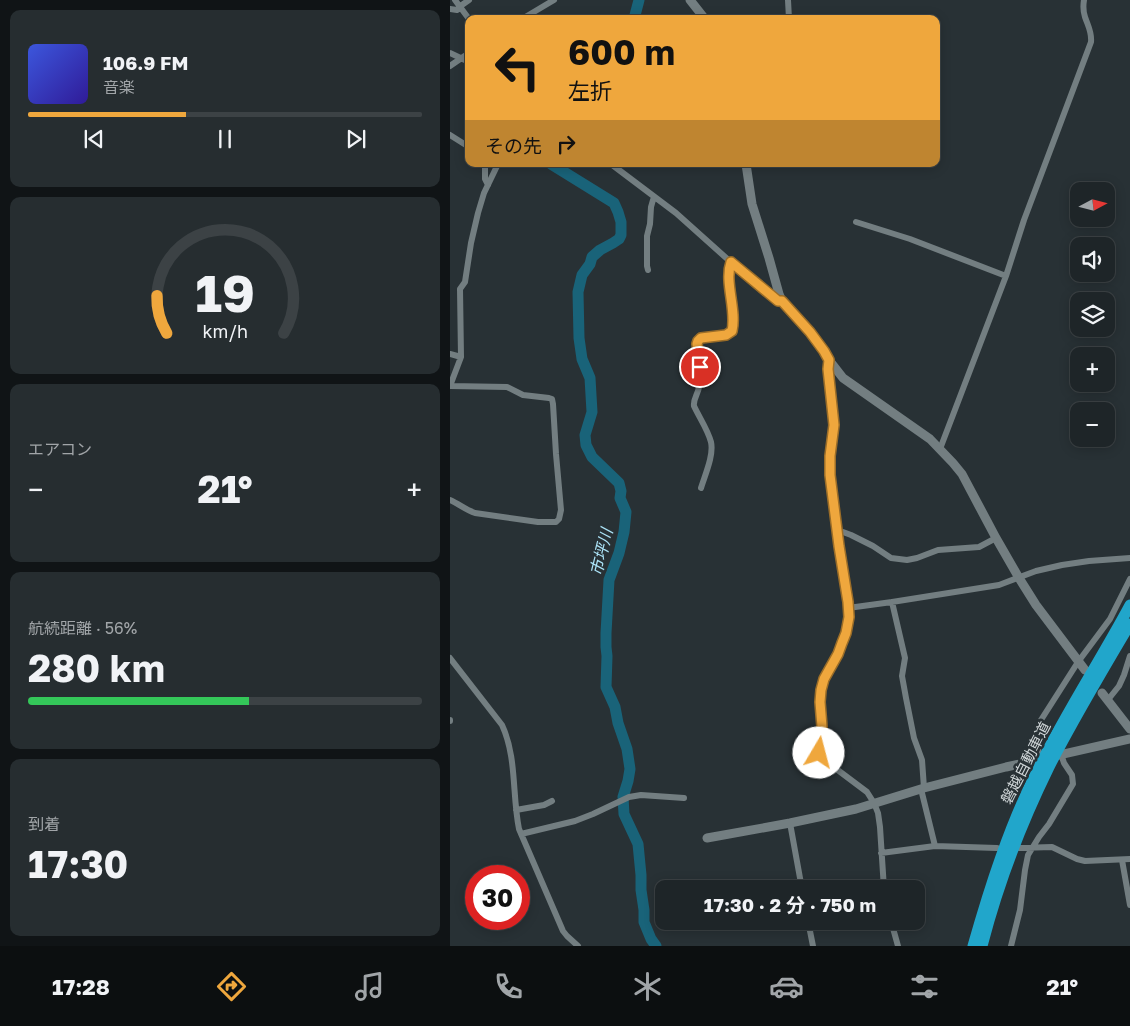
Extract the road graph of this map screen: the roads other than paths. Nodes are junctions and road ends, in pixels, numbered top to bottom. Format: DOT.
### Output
graph roads {
  1 [pos="455,0"];
  2 [pos="469,0"];
  3 [pos="554,0"];
  4 [pos="690,0"];
  5 [pos="788,0"];
  6 [pos="1084,0"];
  7 [pos="460,8"];
  8 [pos="450,9"];
  9 [pos="466,15"];
  10 [pos="529,15"];
  11 [pos="702,15"];
  12 [pos="789,15"];
  13 [pos="450,53"];
  14 [pos="465,56"];
  15 [pos="461,58"];
  16 [pos="465,60"];
  17 [pos="450,66"];
  18 [pos="450,135"];
  19 [pos="465,144"];
  20 [pos="485,167"];
  21 [pos="496,167"];
  22 [pos="615,167"];
  23 [pos="746,167"];
  24 [pos="488,185"];
  25 [pos="655,196"];
  26 [pos="856,222"];
  27 [pos="731,262"];
  28 [pos="648,270"];
  29 [pos="1006,276"];
  30 [pos="782,301"];
  31 [pos="450,354"];
  32 [pos="461,357"];
  33 [pos="829,360"];
  34 [pos="450,386"];
  35 [pos="940,449"];
  36 [pos="701,488"];
  37 [pos="450,500"];
  38 [pos="838,532"];
  39 [pos="996,538"];
  40 [pos="1130,558"];
  41 [pos="1019,578"];
  42 [pos="1130,579"];
  43 [pos="892,602"];
  44 [pos="1130,605"];
  45 [pos="848,608"];
  46 [pos="1130,624"];
  47 [pos="1130,656"];
  48 [pos="450,658"];
  49 [pos="1078,662"];
  50 [pos="1085,670"];
  51 [pos="1102,692"];
  52 [pos="1107,701"];
  53 [pos="1130,730"];
  54 [pos="1130,739"];
  55 [pos="1062,748"];
  56 [pos="1038,765"];
  57 [pos="922,789"];
  58 [pos="684,798"];
  59 [pos="552,801"];
  60 [pos="874,803"];
  61 [pos="516,810"];
  62 [pos="790,823"];
  63 [pos="521,834"];
  64 [pos="707,838"];
  65 [pos="935,846"];
  66 [pos="997,848"];
  67 [pos="1019,848"];
  68 [pos="1033,848"];
  69 [pos="881,853"];
  70 [pos="1130,859"];
  71 [pos="1122,860"];
  72 [pos="800,880"];
  73 [pos="883,880"];
  74 [pos="1130,905"];
  75 [pos="810,930"];
  76 [pos="894,930"];
  77 [pos="578,946"];
  78 [pos="813,946"];
  79 [pos="898,946"];
  80 [pos="973,946"];
  81 [pos="982,946"];
  82 [pos="1011,946"];
  1 -- 7 [label="street"];
  2 -- 7 [label="street"];
  3 -- 10 [label="street"];
  4 -- 11 [label="street"];
  5 -- 12 [label="street"];
  6 -- 29 [label="street"];
  7 -- 8 [label="street"];
  7 -- 9 [label="street"];
  13 -- 15 [label="street"];
  14 -- 15 [label="street"];
  15 -- 16 [label="street"];
  15 -- 17 [label="street"];
  18 -- 19 [label="street"];
  20 -- 24 [label="street"];
  21 -- 24 [label="street"];
  22 -- 25 [label="street"];
  23 -- 30 [label="street"];
  24 -- 32 [label="street"];
  25 -- 27 [label="street"];
  25 -- 28 [label="street"];
  26 -- 29 [label="street"];
  27 -- 30 [label="street"];
  27 -- 36 [label="street"];
  29 -- 35 [label="street"];
  30 -- 33 [label="street"];
  31 -- 32 [label="street"];
  32 -- 34 [label="street"];
  33 -- 35 [label="street"];
  33 -- 38 [label="street"];
  34 -- 37 [label="street"];
  35 -- 39 [label="street"];
  38 -- 39 [label="street"];
  38 -- 45 [label="street"];
  39 -- 41 [label="street"];
  40 -- 41 [label="street"];
  41 -- 43 [label="street"];
  41 -- 49 [label="street"];
  42 -- 49 [label="street"];
  43 -- 45 [label="street"];
  43 -- 57 [label="street"];
  44 -- 56 [label="highway, 磐越自動車道"];
  45 -- 60 [label="street"];
  46 -- 55 [label="highway, 磐越自動車道"];
  47 -- 52 [label="street"];
  48 -- 61 [label="street"];
  49 -- 50 [label="street"];
  49 -- 56 [label="street"];
  51 -- 52 [label="street"];
  52 -- 53 [label="street"];
  54 -- 55 [label="street"];
  55 -- 56 [label="street"];
  55 -- 68 [label="street"];
  55 -- 81 [label="highway, 磐越自動車道"];
  56 -- 57 [label="street"];
  56 -- 80 [label="highway, 磐越自動車道"];
  57 -- 60 [label="street"];
  57 -- 65 [label="street"];
  58 -- 63 [label="street"];
  59 -- 61 [label="street"];
  60 -- 62 [label="street"];
  60 -- 69 [label="street"];
  61 -- 63 [label="street"];
  62 -- 64 [label="street"];
  62 -- 72 [label="street"];
  63 -- 77 [label="street"];
  65 -- 66 [label="street"];
  65 -- 69 [label="street"];
  67 -- 68 [label="street"];
  68 -- 71 [label="street"];
  68 -- 82 [label="street"];
  69 -- 73 [label="street"];
  70 -- 71 [label="street"];
  71 -- 74 [label="street"];
  75 -- 78 [label="street"];
  76 -- 79 [label="street"];
}
